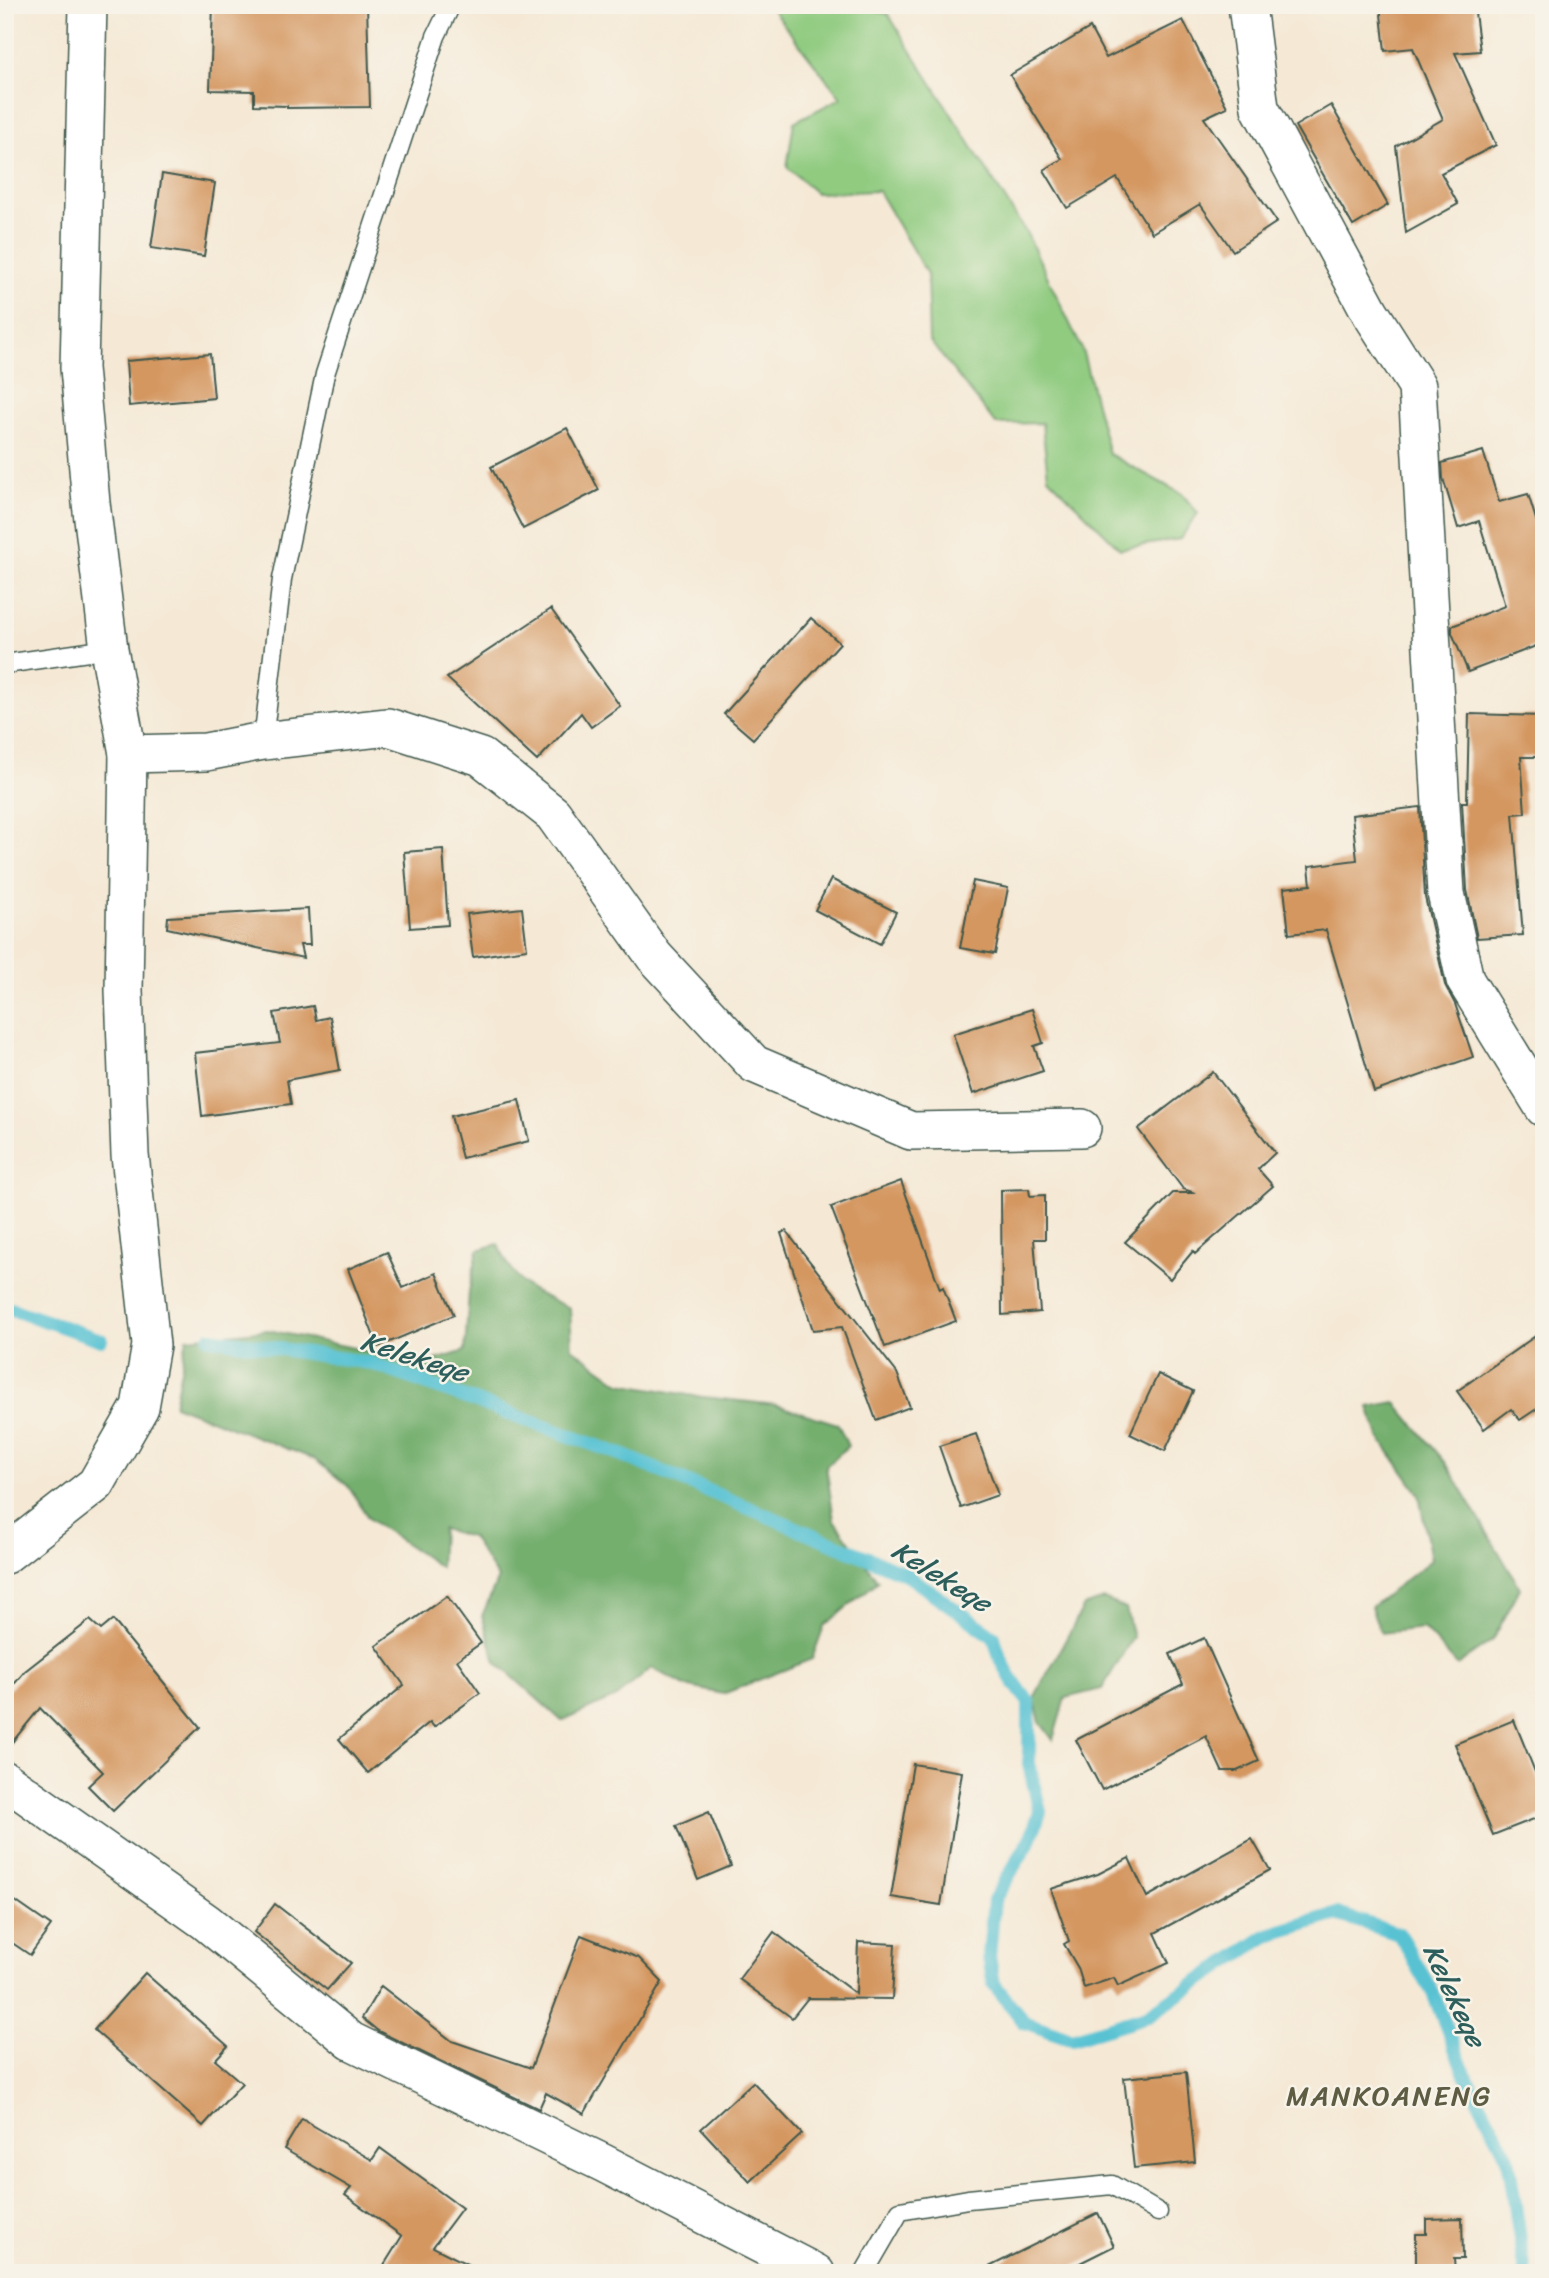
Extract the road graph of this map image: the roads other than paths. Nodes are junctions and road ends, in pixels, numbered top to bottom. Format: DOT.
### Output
graph roads {
  1 [pos="88,5"];
  2 [pos="451,5"];
  3 [pos="1247,5"];
  4 [pos="109,649"];
  5 [pos="5,664"];
  6 [pos="263,741"];
  7 [pos="128,754"];
  8 [pos="1544,1108"];
  9 [pos="1082,1128"];
  10 [pos="5,1555"];
  11 [pos="5,1780"];
  12 [pos="1158,2212"];
  13 [pos="816,2273"];
  14 [pos="864,2273"];
  1 -- 4 [label="street"];
  2 -- 6 [label="lane"];
  3 -- 8 [label="street"];
  4 -- 5 [label="lane"];
  4 -- 7 [label="street"];
  6 -- 7 [label="street"];
  6 -- 9 [label="street"];
  7 -- 10 [label="street"];
  11 -- 13 [label="street"];
  12 -- 14 [label="lane"];
}
